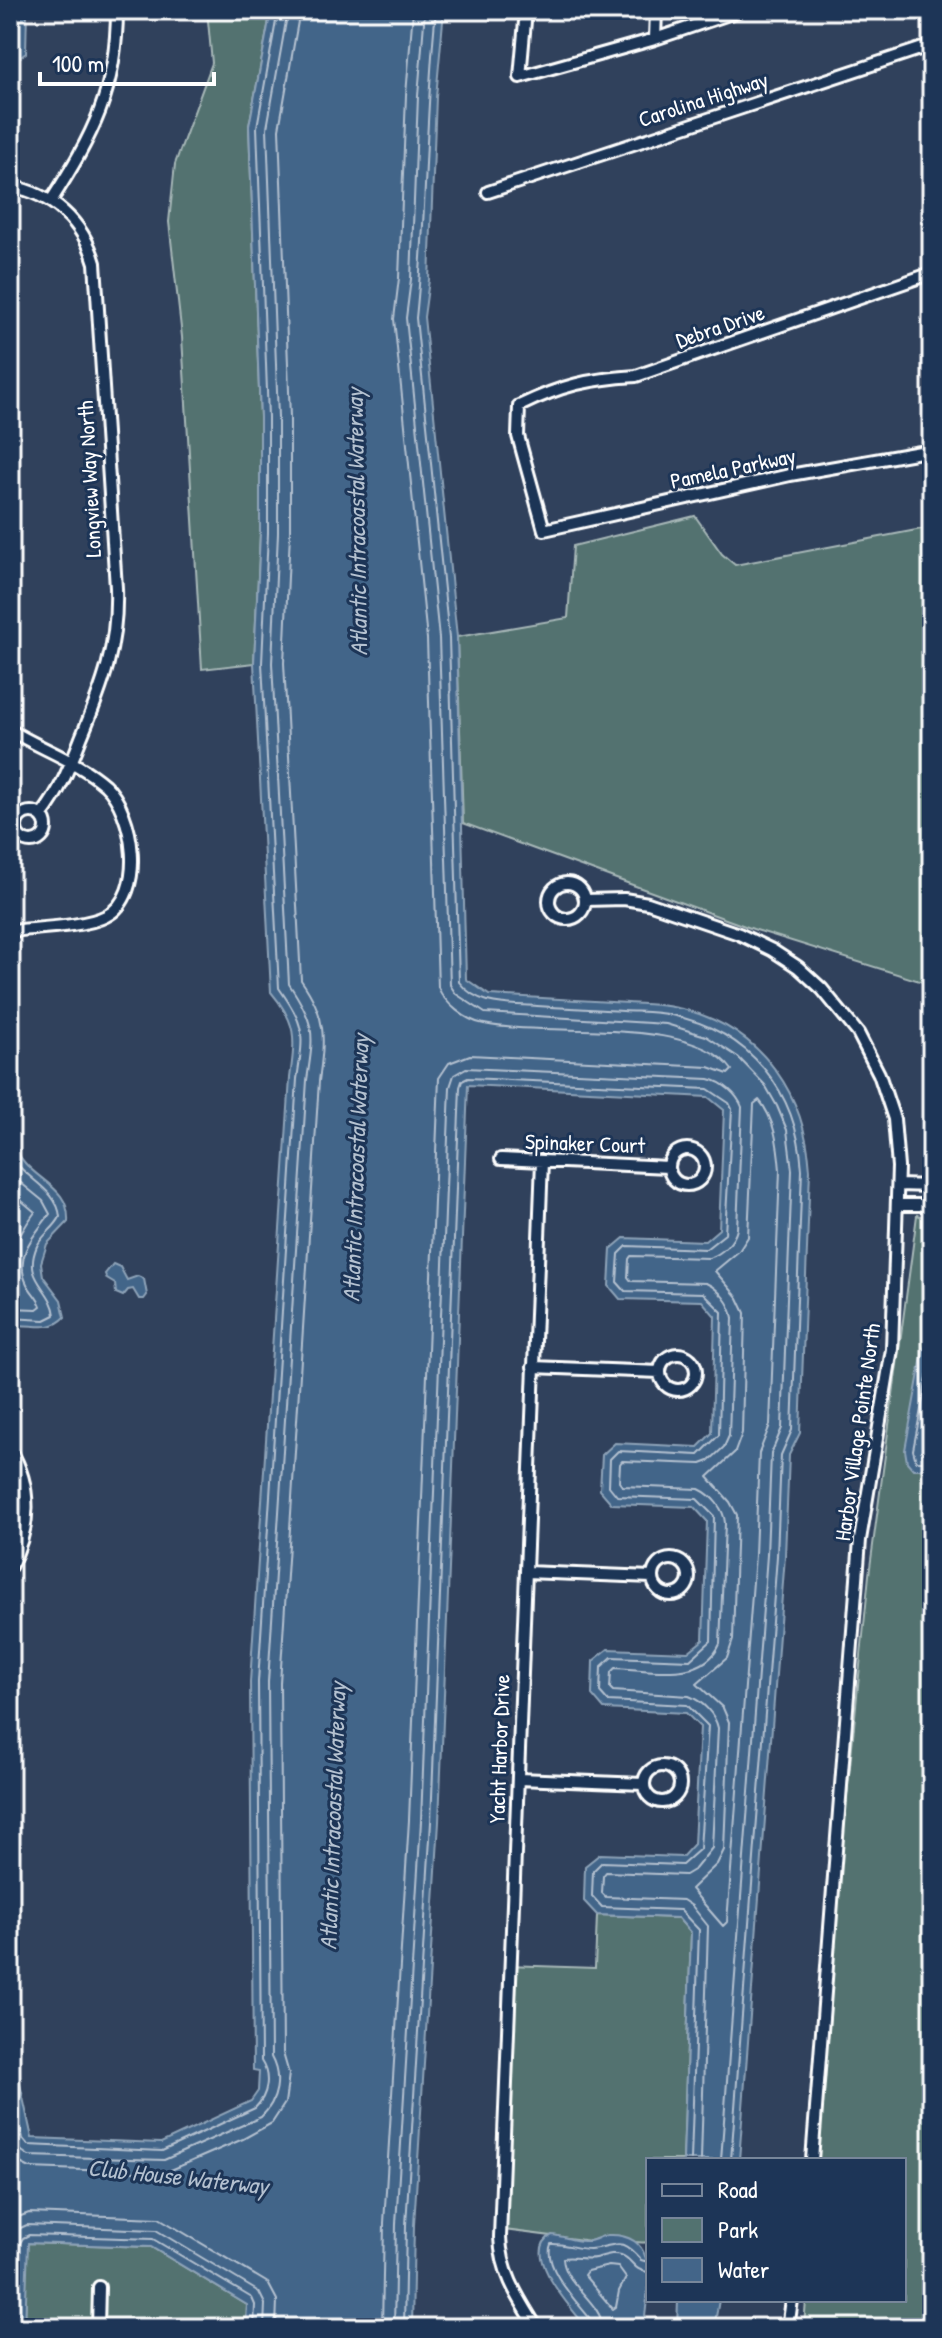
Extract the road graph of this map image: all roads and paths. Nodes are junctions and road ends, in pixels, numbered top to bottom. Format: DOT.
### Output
graph roads {
  1 [pos="117,10"];
  2 [pos="526,10"];
  3 [pos="656,10"];
  4 [pos="741,10"];
  5 [pos="655,39"];
  6 [pos="932,45"];
  7 [pos="10,186"];
  8 [pos="488,192"];
  9 [pos="51,201"];
  10 [pos="932,273"];
  11 [pos="932,450"];
  12 [pos="544,530"];
  13 [pos="10,730"];
  14 [pos="71,763"];
  15 [pos="41,816"];
  16 [pos="585,900"];
  17 [pos="10,931"];
  18 [pos="501,1159"];
  19 [pos="542,1161"];
  20 [pos="668,1167"];
  21 [pos="898,1185"];
  22 [pos="932,1186"];
  23 [pos="897,1205"];
  24 [pos="932,1205"];
  25 [pos="533,1367"];
  26 [pos="660,1372"];
  27 [pos="10,1449"];
  28 [pos="10,1567"];
  29 [pos="526,1572"];
  30 [pos="652,1577"];
  31 [pos="519,1779"];
  32 [pos="643,1784"];
  33 [pos="812,2158"];
  34 [pos="99,2287"];
  35 [pos="792,2302"];
  36 [pos="98,2328"];
  37 [pos="537,2328"];
  38 [pos="788,2328"];
  1 -- 9 [label="street"];
  2 -- 5 [label="street"];
  3 -- 5 [label="street"];
  4 -- 5 [label="street"];
  6 -- 8 [label="street, Carolina Highway"];
  7 -- 9 [label="street, Longview Way North"];
  9 -- 14 [label="street, Longview Way North"];
  10 -- 12 [label="street, Debra Drive"];
  11 -- 12 [label="street, Pamela Parkway"];
  13 -- 14 [label="street"];
  14 -- 15 [label="street, Longview Way North"];
  14 -- 17 [label="street"];
  16 -- 21 [label="street, Harbor Village Pointe North"];
  18 -- 19 [label="street, Spinaker Court"];
  19 -- 20 [label="street, Spinaker Court"];
  19 -- 25 [label="street, Yacht Harbor Drive"];
  21 -- 22 [label="street"];
  21 -- 23 [label="street, Harbor Village Pointe North"];
  23 -- 24 [label="street"];
  23 -- 33 [label="street, Harbor Village Pointe North"];
  25 -- 26 [label="street"];
  25 -- 29 [label="street, Yacht Harbor Drive"];
  27 -- 28 [label="street"];
  29 -- 30 [label="street"];
  29 -- 31 [label="street, Yacht Harbor Drive"];
  31 -- 32 [label="street"];
  31 -- 37 [label="street, Yacht Harbor Drive"];
  34 -- 36 [label="street"];
  35 -- 38 [label="street"];
}
